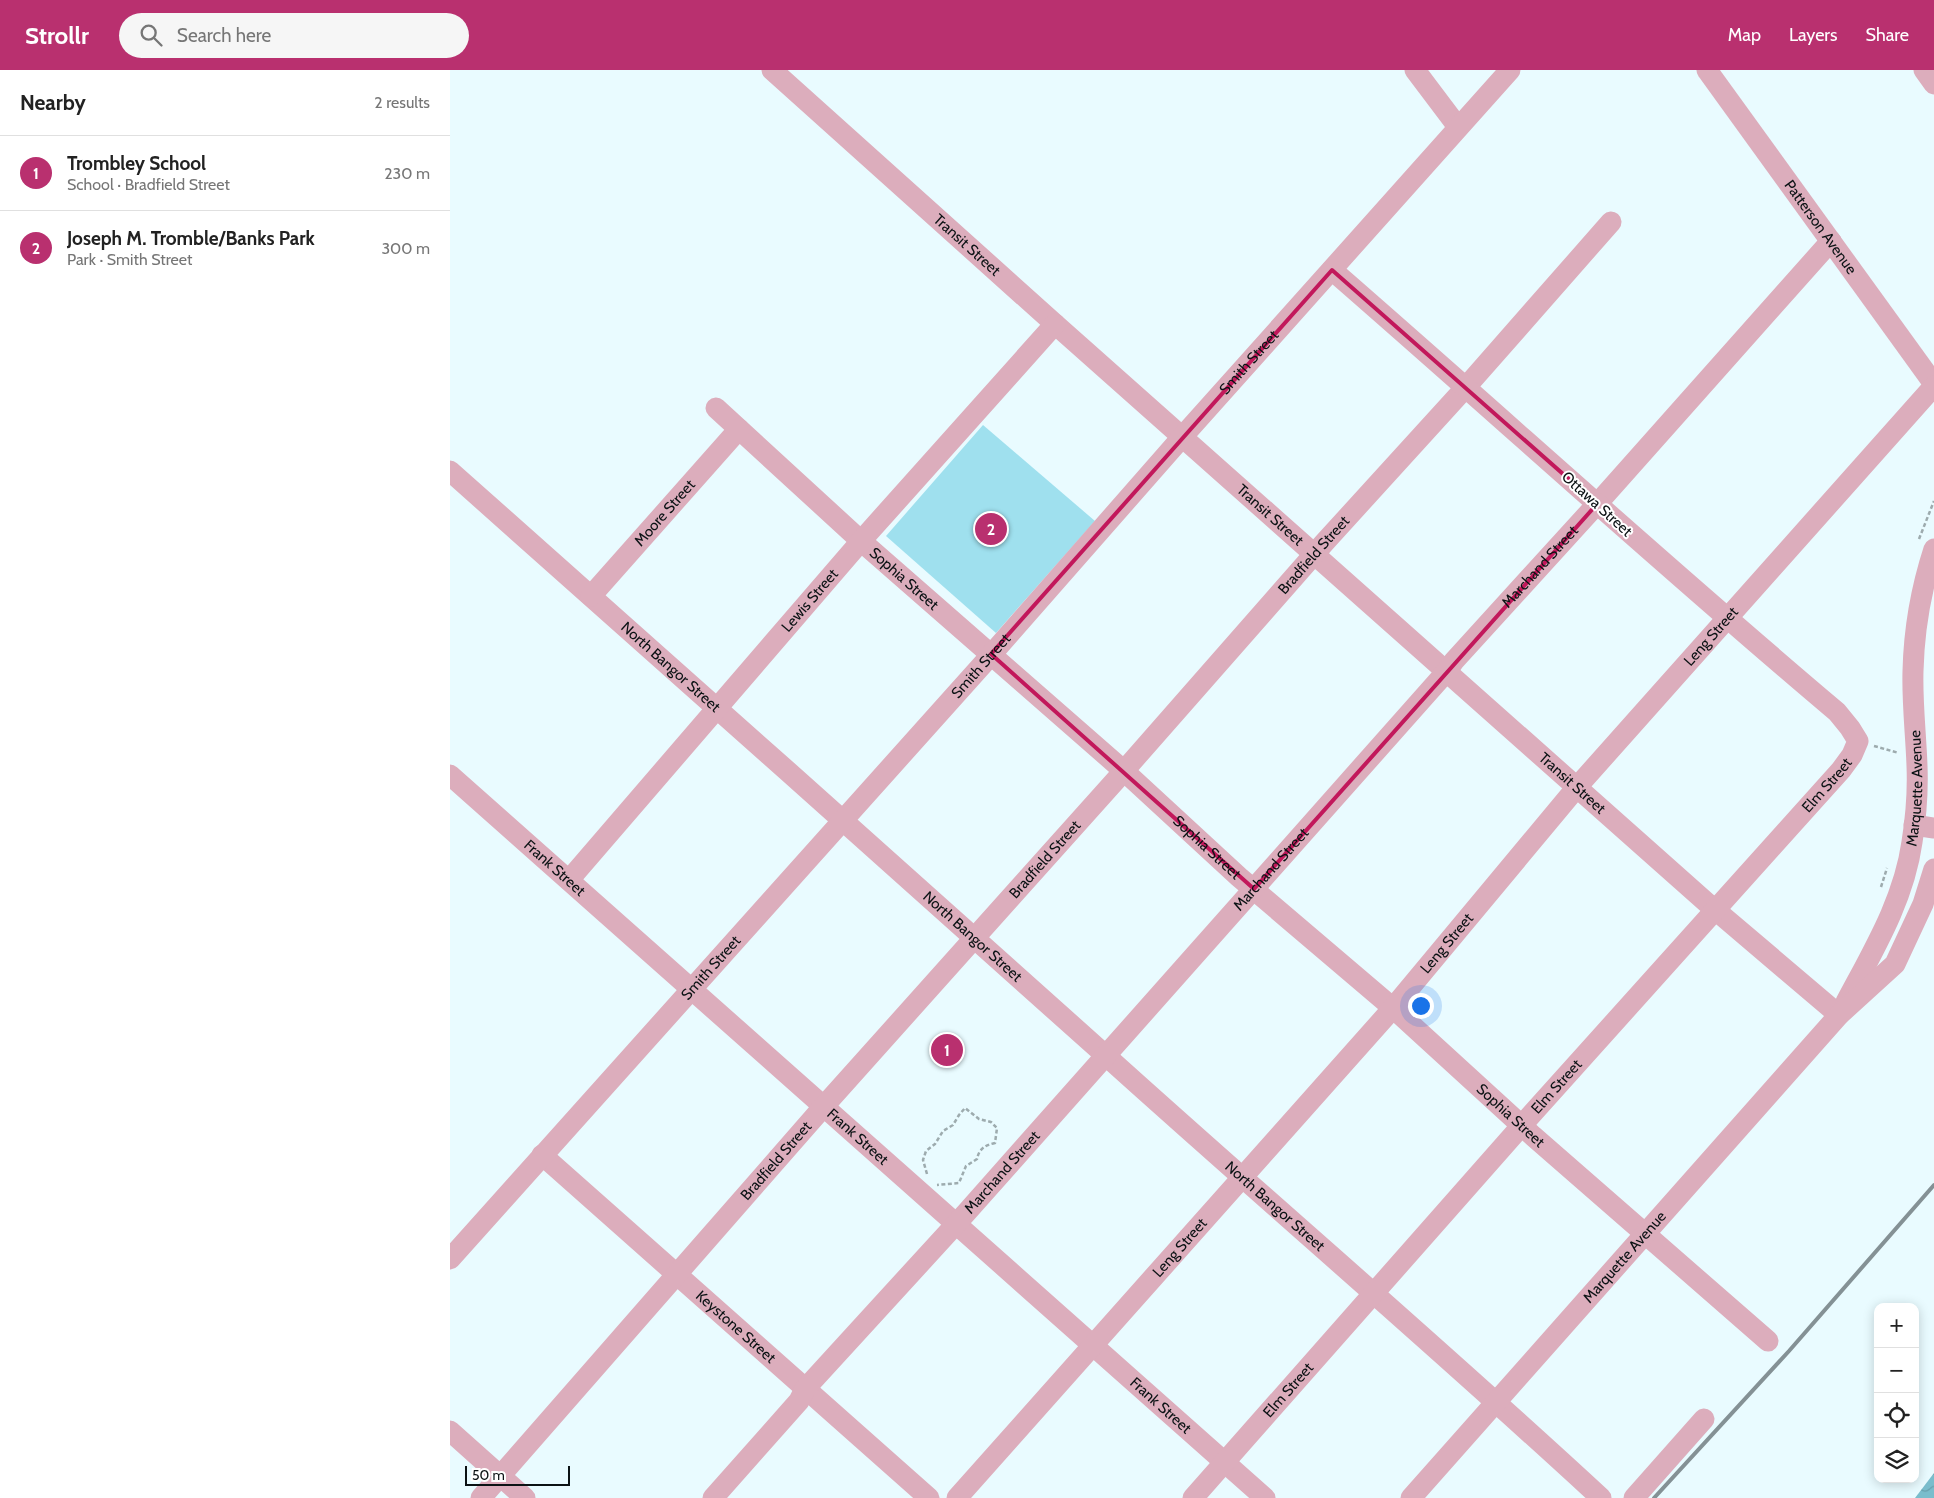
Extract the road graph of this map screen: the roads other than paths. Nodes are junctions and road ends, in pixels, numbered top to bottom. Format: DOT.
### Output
graph roads {
  1 [pos="772,70"];
  2 [pos="1415,70"];
  3 [pos="1510,70"];
  4 [pos="1707,70"];
  5 [pos="1924,70"];
  6 [pos="1934,84"];
  7 [pos="1458,127"];
  8 [pos="1611,222"];
  9 [pos="1831,241"];
  10 [pos="1332,270"];
  11 [pos="1055,324"];
  12 [pos="1934,385"];
  13 [pos="1466,387"];
  14 [pos="716,408"];
  15 [pos="739,429"];
  16 [pos="1183,436"];
  17 [pos="450,471"];
  18 [pos="1597,504"];
  19 [pos="861,541"];
  20 [pos="1926,545"];
  21 [pos="1314,554"];
  22 [pos="591,596"];
  23 [pos="1727,620"];
  24 [pos="991,654"];
  25 [pos="1447,672"];
  26 [pos="717,708"];
  27 [pos="1858,741"];
  28 [pos="1124,771"];
  29 [pos="450,774"];
  30 [pos="1577,788"];
  31 [pos="843,820"];
  32 [pos="1924,826"];
  33 [pos="1934,870"];
  34 [pos="569,880"];
  35 [pos="1254,889"];
  36 [pos="1715,910"];
  37 [pos="975,938"];
  38 [pos="692,990"];
  39 [pos="1392,1008"];
  40 [pos="1839,1015"];
  41 [pos="1106,1056"];
  42 [pos="824,1106"];
  43 [pos="1522,1126"];
  44 [pos="542,1155"];
  45 [pos="1244,1177"];
  46 [pos="957,1223"];
  47 [pos="1647,1234"];
  48 [pos="450,1259"];
  49 [pos="676,1275"];
  50 [pos="1374,1293"];
  51 [pos="1768,1341"];
  52 [pos="1094,1345"];
  53 [pos="806,1389"];
  54 [pos="1497,1401"];
  55 [pos="1704,1419"];
  56 [pos="450,1431"];
  57 [pos="1225,1462"];
  58 [pos="500,1476"];
  59 [pos="481,1498"];
  60 [pos="525,1498"];
  61 [pos="713,1498"];
  62 [pos="929,1498"];
  63 [pos="957,1498"];
  64 [pos="1193,1498"];
  65 [pos="1265,1498"];
  66 [pos="1411,1498"];
  67 [pos="1601,1498"];
  68 [pos="1634,1498"];
  1 -- 11 [label="street, Transit Street"];
  2 -- 7 [label="street"];
  3 -- 7 [label="street, Smith Street"];
  4 -- 9 [label="street, Patterson Avenue"];
  5 -- 6 [label="street"];
  7 -- 10 [label="street, Smith Street"];
  8 -- 13 [label="street, Bradfield Street"];
  9 -- 12 [label="street, Patterson Avenue"];
  9 -- 18 [label="street, Marchand Street"];
  10 -- 13 [label="street, Ottawa Street"];
  10 -- 16 [label="street, Smith Street"];
  11 -- 16 [label="street, Transit Street"];
  11 -- 19 [label="street, Lewis Street"];
  12 -- 23 [label="street, Leng Street"];
  13 -- 18 [label="street, Ottawa Street"];
  13 -- 21 [label="street, Bradfield Street"];
  14 -- 15 [label="street, Sophia Street"];
  15 -- 19 [label="street, Sophia Street"];
  15 -- 22 [label="street, Moore Street"];
  16 -- 21 [label="street, Transit Street"];
  16 -- 24 [label="street, Smith Street"];
  17 -- 22 [label="street, North Bangor Street"];
  18 -- 23 [label="street, Ottawa Street"];
  18 -- 25 [label="street, Marchand Street"];
  19 -- 24 [label="street, Sophia Street"];
  19 -- 26 [label="street, Lewis Street"];
  20 -- 32 [label="street, Marquette Avenue"];
  21 -- 25 [label="street, Transit Street"];
  21 -- 28 [label="street, Bradfield Street"];
  22 -- 26 [label="street, North Bangor Street"];
  23 -- 27 [label="street, Ottawa Street"];
  23 -- 30 [label="street, Leng Street"];
  24 -- 28 [label="street, Sophia Street"];
  24 -- 31 [label="street, Smith Street"];
  25 -- 30 [label="street, Transit Street"];
  25 -- 35 [label="street, Marchand Street"];
  26 -- 31 [label="street, North Bangor Street"];
  26 -- 34 [label="street, Lewis Street"];
  27 -- 36 [label="street, Elm Street"];
  28 -- 35 [label="street, Sophia Street"];
  28 -- 37 [label="street, Bradfield Street"];
  29 -- 34 [label="street, Frank Street"];
  30 -- 36 [label="street, Transit Street"];
  30 -- 39 [label="street, Leng Street"];
  31 -- 37 [label="street, North Bangor Street"];
  31 -- 38 [label="street, Smith Street"];
  32 -- 40 [label="street, Marquette Avenue"];
  33 -- 40 [label="street, Marquette Avenue"];
  34 -- 38 [label="street, Frank Street"];
  35 -- 39 [label="street, Sophia Street"];
  35 -- 41 [label="street, Marchand Street"];
  36 -- 40 [label="street, Transit Street"];
  36 -- 43 [label="street, Elm Street"];
  37 -- 41 [label="street, North Bangor Street"];
  37 -- 42 [label="street, Bradfield Street"];
  38 -- 42 [label="street, Frank Street"];
  38 -- 44 [label="street, Smith Street"];
  39 -- 43 [label="street, Sophia Street"];
  39 -- 45 [label="street, Leng Street"];
  40 -- 47 [label="street, Marquette Avenue"];
  41 -- 45 [label="street, North Bangor Street"];
  41 -- 46 [label="street, Marchand Street"];
  42 -- 46 [label="street, Frank Street"];
  42 -- 49 [label="street, Bradfield Street"];
  43 -- 47 [label="street, Sophia Street"];
  43 -- 50 [label="street, Elm Street"];
  44 -- 48 [label="street, Smith Street"];
  44 -- 49 [label="street, Keystone Street"];
  45 -- 50 [label="street, North Bangor Street"];
  45 -- 52 [label="street, Leng Street"];
  46 -- 52 [label="street, Frank Street"];
  46 -- 53 [label="street, Marchand Street"];
  47 -- 51 [label="street, Sophia Street"];
  47 -- 54 [label="street, Marquette Avenue"];
  49 -- 53 [label="street, Keystone Street"];
  49 -- 58 [label="street, Bradfield Street"];
  50 -- 54 [label="street, North Bangor Street"];
  50 -- 57 [label="street, Elm Street"];
  52 -- 57 [label="street, Frank Street"];
  52 -- 63 [label="street, Leng Street"];
  53 -- 61 [label="street, Marchand Street"];
  53 -- 62 [label="street, Keystone Street"];
  54 -- 66 [label="street, Marquette Avenue"];
  54 -- 67 [label="street, North Bangor Street"];
  55 -- 68 [label="street"];
  56 -- 58 [label="street"];
  57 -- 64 [label="street, Elm Street"];
  57 -- 65 [label="street, Frank Street"];
  58 -- 59 [label="street, Bradfield Street"];
  58 -- 60 [label="street"];
}
